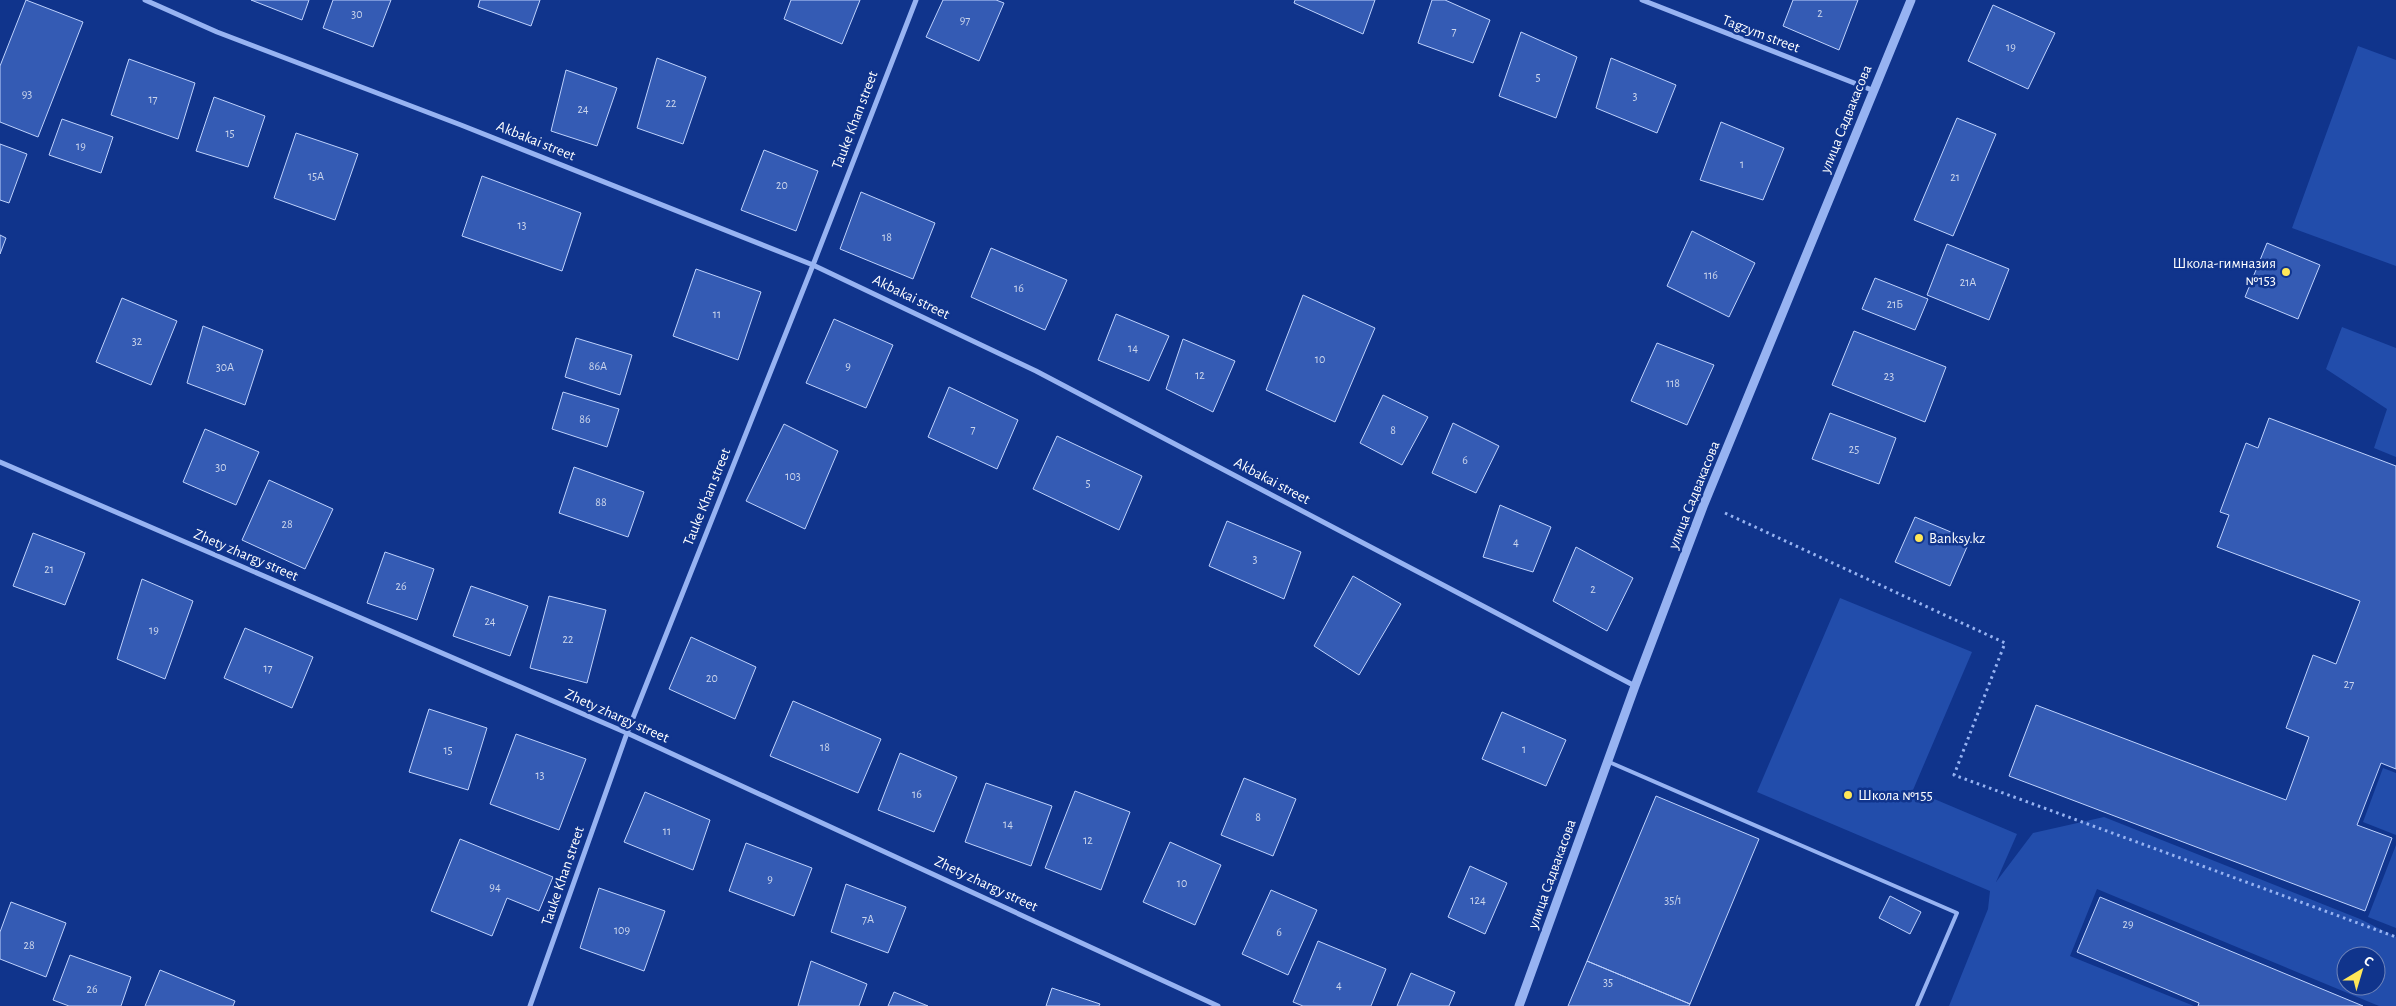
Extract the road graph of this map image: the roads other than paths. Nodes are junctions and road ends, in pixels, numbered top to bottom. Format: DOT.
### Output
graph roads {
  1 [pos="145,0"];
  2 [pos="916,0"];
  3 [pos="1642,0"];
  4 [pos="1911,0"];
  5 [pos="1872,90"];
  6 [pos="813,265"];
  7 [pos="0,462"];
  8 [pos="1634,686"];
  9 [pos="627,732"];
  10 [pos="1607,761"];
  11 [pos="530,1006"];
  12 [pos="1218,1006"];
  13 [pos="1519,1006"];
  14 [pos="1917,1006"];
  1 -- 6 [label="street, Akbakai street"];
  2 -- 6 [label="street, Tauke Khan street"];
  3 -- 5 [label="street, Tagzym street"];
  4 -- 5 [label="street, улица Садвакасова"];
  5 -- 8 [label="street, улица Садвакасова"];
  6 -- 8 [label="street, Akbakai street"];
  6 -- 9 [label="street, Tauke Khan street"];
  7 -- 9 [label="street, Zhety zhargy street"];
  8 -- 10 [label="street, улица Садвакасова"];
  9 -- 11 [label="street, Tauke Khan street"];
  9 -- 12 [label="street, Zhety zhargy street"];
  10 -- 13 [label="street, улица Садвакасова"];
  10 -- 14 [label="lane"];
}
